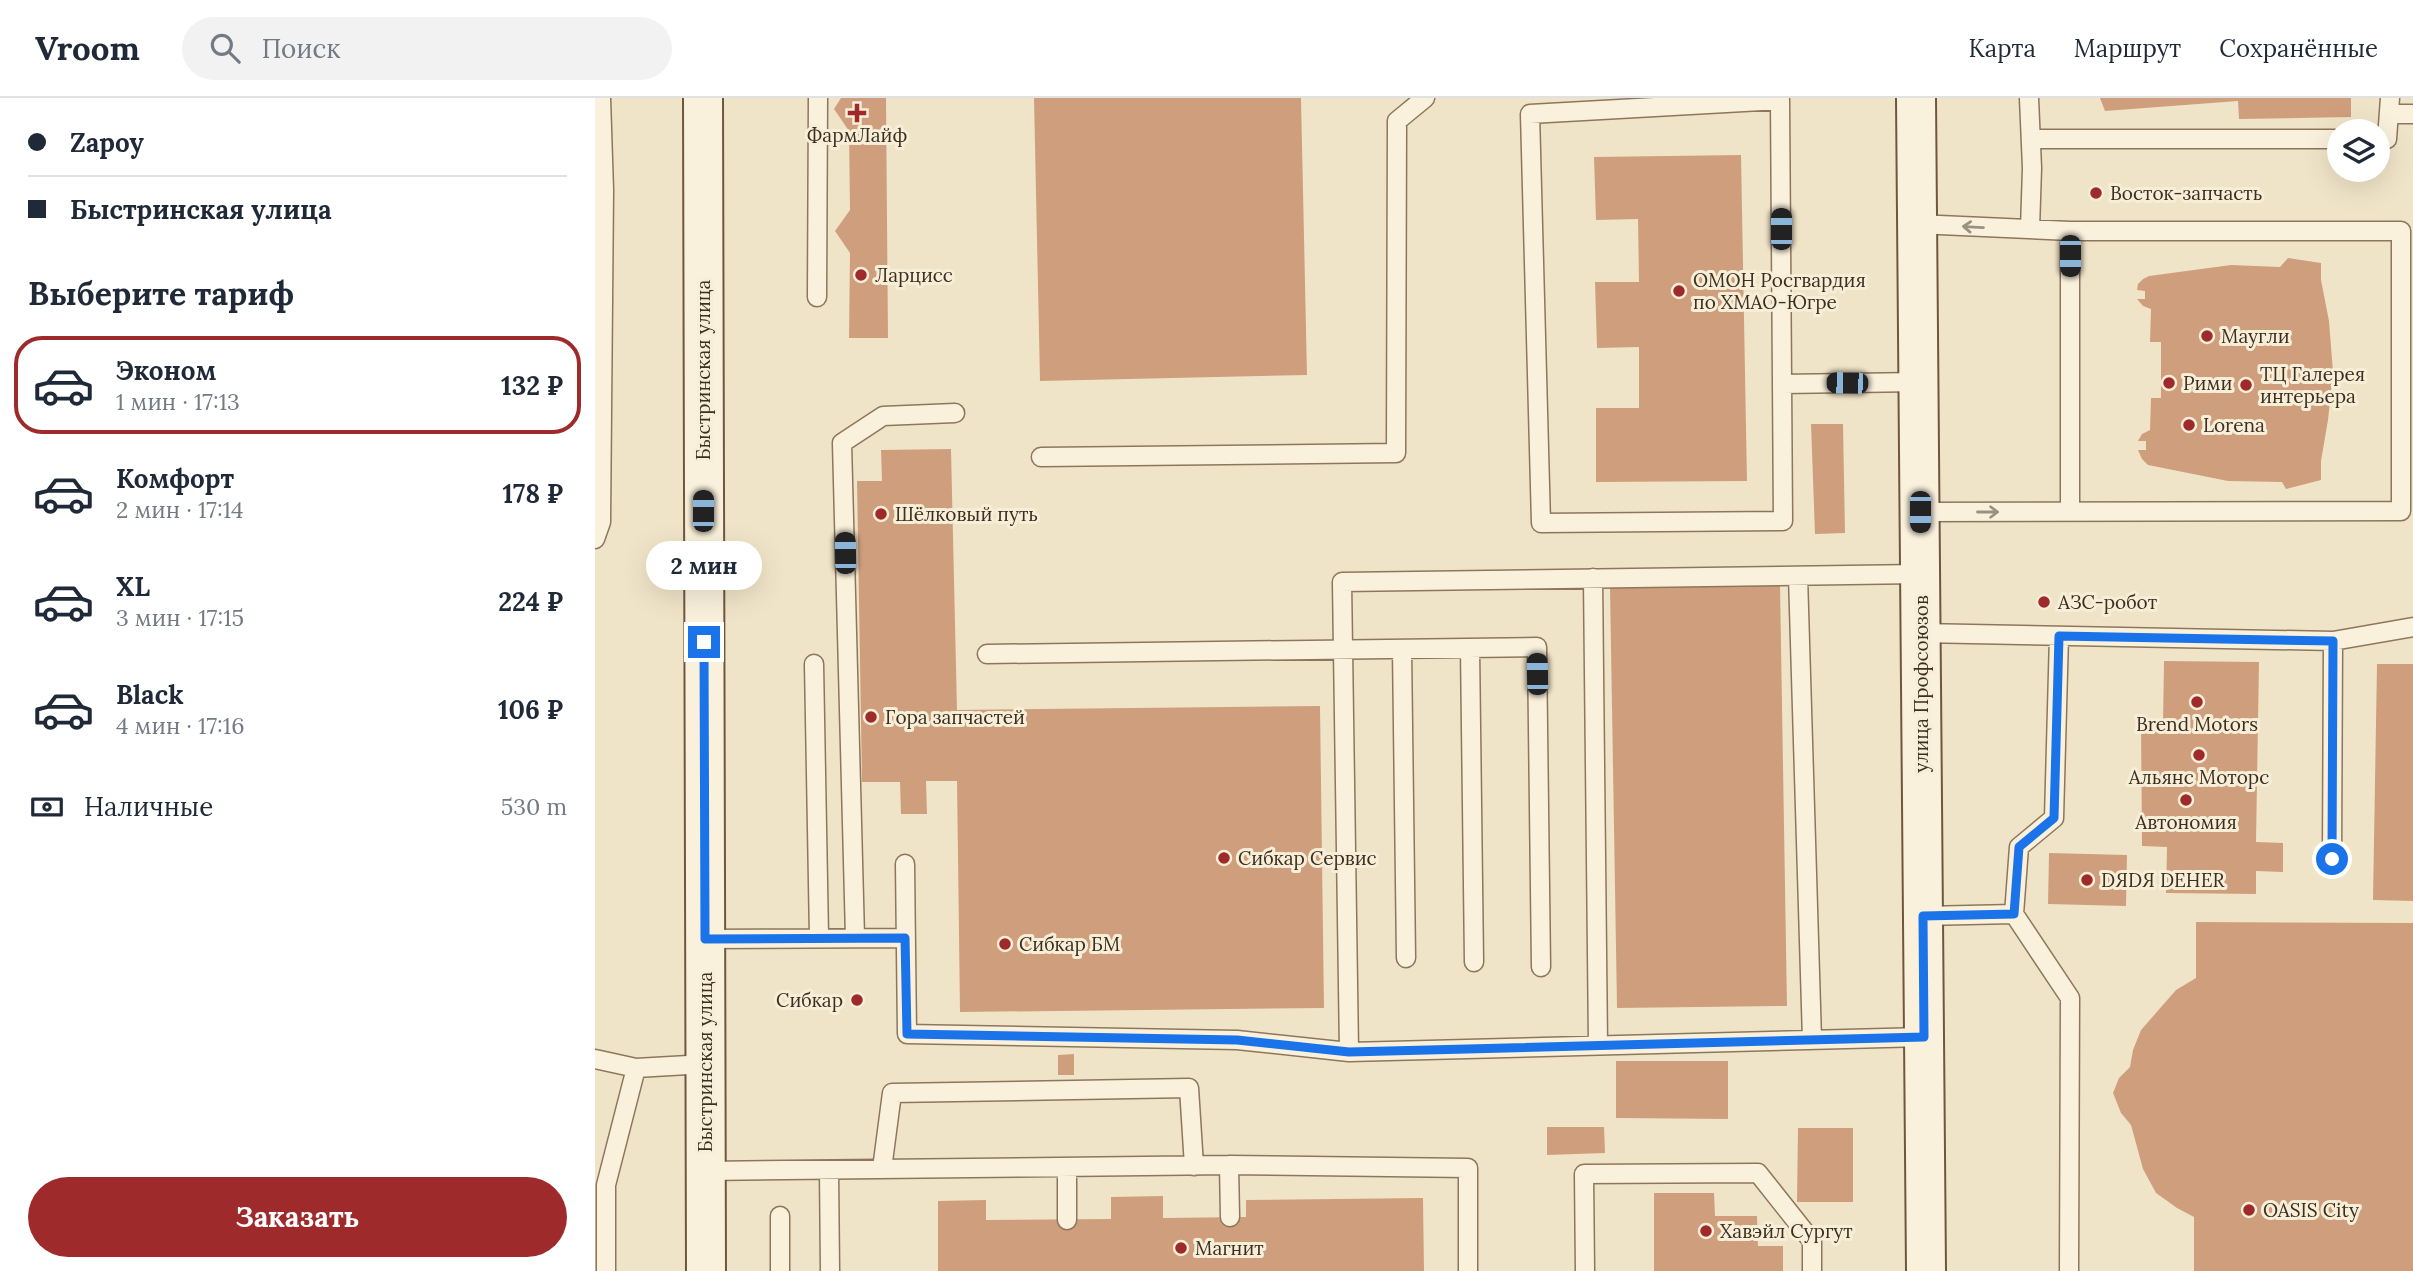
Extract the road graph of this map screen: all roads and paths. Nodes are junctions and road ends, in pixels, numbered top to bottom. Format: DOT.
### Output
graph roads {
  1 [pos="601,98"];
  2 [pos="703,98"];
  3 [pos="818,98"];
  4 [pos="1425,98"];
  5 [pos="1916,98"];
  6 [pos="2029,98"];
  7 [pos="2390,106"];
  8 [pos="2413,114"];
  9 [pos="2031,139"];
  10 [pos="2327,139"];
  11 [pos="1917,224"];
  12 [pos="2030,229"];
  13 [pos="2070,231"];
  14 [pos="2407,282"];
  15 [pos="817,297"];
  16 [pos="1919,382"];
  17 [pos="1782,384"];
  18 [pos="955,413"];
  19 [pos="1041,457"];
  20 [pos="2407,469"];
  21 [pos="2070,511"];
  22 [pos="1920,512"];
  23 [pos="595,539"];
  24 [pos="1920,574"];
  25 [pos="1798,576"];
  26 [pos="1593,578"];
  27 [pos="2413,627"];
  28 [pos="1920,633"];
  29 [pos="2059,636"];
  30 [pos="2333,641"];
  31 [pos="1470,648"];
  32 [pos="1402,649"];
  33 [pos="1342,650"];
  34 [pos="988,654"];
  35 [pos="814,664"];
  36 [pos="2332,859"];
  37 [pos="905,864"];
  38 [pos="2014,914"];
  39 [pos="1923,916"];
  40 [pos="819,937"];
  41 [pos="855,937"];
  42 [pos="905,938"];
  43 [pos="705,939"];
  44 [pos="1406,958"];
  45 [pos="1474,962"];
  46 [pos="1541,967"];
  47 [pos="1924,1037"];
  48 [pos="1812,1040"];
  49 [pos="1598,1045"];
  50 [pos="1349,1052"];
  51 [pos="595,1059"];
  52 [pos="706,1064"];
  53 [pos="636,1068"];
  54 [pos="1229,1165"];
  55 [pos="1194,1166"];
  56 [pos="1067,1167"];
  57 [pos="882,1169"];
  58 [pos="829,1170"];
  59 [pos="705,1171"];
  60 [pos="780,1216"];
  61 [pos="1230,1217"];
  62 [pos="1067,1220"];
  63 [pos="606,1271"];
  64 [pos="706,1271"];
  65 [pos="780,1271"];
  66 [pos="830,1271"];
  67 [pos="1468,1271"];
  68 [pos="1585,1271"];
  69 [pos="1812,1271"];
  70 [pos="1926,1271"];
  71 [pos="2069,1271"];
  1 -- 23 [label="lane"];
  2 -- 43 [label="main road, Быстринская улица"];
  3 -- 15 [label="lane"];
  4 -- 19 [label="lane"];
  5 -- 11 [label="main road, улица Профсоюзов"];
  6 -- 9 [label="lane"];
  7 -- 8 [label="lane"];
  9 -- 10 [label="lane"];
  9 -- 12 [label="lane"];
  12 -- 11 [label="lane, one-way"];
  11 -- 16 [label="main road, улица Профсоюзов"];
  12 -- 13 [label="lane"];
  13 -- 14 [label="lane"];
  13 -- 21 [label="lane"];
  14 -- 20 [label="lane"];
  16 -- 17 [label="lane"];
  16 -- 22 [label="main road, улица Профсоюзов"];
  17 -- 17 [label="lane"];
  18 -- 41 [label="lane"];
  20 -- 21 [label="lane"];
  22 -- 21 [label="lane, one-way"];
  22 -- 24 [label="main road, улица Профсоюзов"];
  24 -- 25 [label="lane"];
  24 -- 28 [label="main road, улица Профсоюзов"];
  25 -- 26 [label="lane"];
  25 -- 48 [label="lane"];
  26 -- 33 [label="lane"];
  26 -- 49 [label="lane"];
  27 -- 30 [label="lane"];
  28 -- 29 [label="lane"];
  28 -- 39 [label="main road, улица Профсоюзов"];
  29 -- 30 [label="lane"];
  29 -- 38 [label="lane"];
  30 -- 36 [label="lane"];
  31 -- 32 [label="lane"];
  31 -- 45 [label="lane"];
  31 -- 46 [label="lane"];
  32 -- 33 [label="lane"];
  32 -- 44 [label="lane"];
  33 -- 34 [label="lane"];
  33 -- 50 [label="lane"];
  35 -- 40 [label="lane"];
  37 -- 42 [label="lane"];
  38 -- 39 [label="lane"];
  38 -- 71 [label="lane"];
  39 -- 47 [label="main road, улица Профсоюзов"];
  40 -- 41 [label="lane"];
  40 -- 43 [label="lane"];
  41 -- 42 [label="lane"];
  42 -- 50 [label="lane"];
  43 -- 52 [label="main road, Быстринская улица"];
  47 -- 48 [label="lane"];
  47 -- 70 [label="main road, улица Профсоюзов"];
  48 -- 49 [label="lane"];
  49 -- 50 [label="lane"];
  51 -- 53 [label="lane"];
  52 -- 53 [label="lane"];
  52 -- 59 [label="main road, Быстринская улица"];
  53 -- 63 [label="lane"];
  54 -- 55 [label="lane"];
  54 -- 61 [label="lane"];
  54 -- 67 [label="lane"];
  55 -- 56 [label="lane"];
  55 -- 57 [label="lane"];
  56 -- 57 [label="lane"];
  56 -- 62 [label="lane"];
  57 -- 58 [label="lane"];
  58 -- 59 [label="lane"];
  58 -- 66 [label="lane"];
  59 -- 64 [label="main road, Быстринская улица"];
  60 -- 65 [label="lane"];
  68 -- 69 [label="lane"];
}
